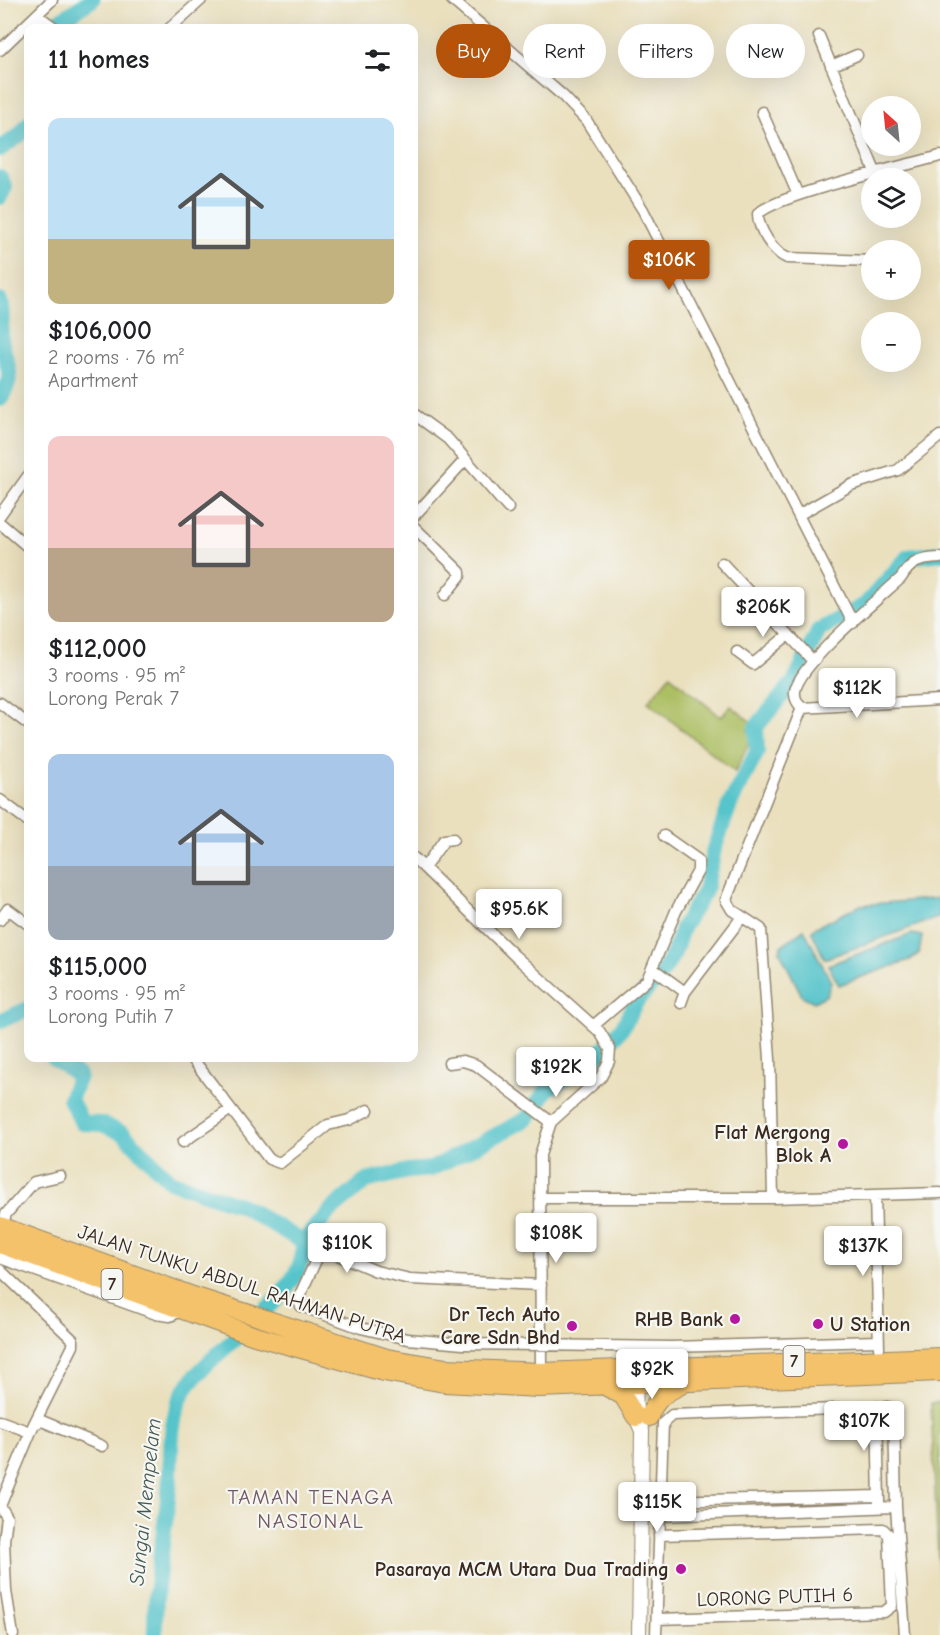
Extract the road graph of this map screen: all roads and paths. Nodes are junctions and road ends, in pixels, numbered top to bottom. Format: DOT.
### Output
graph roads {
  1 [pos="52,0"];
  2 [pos="201,0"];
  3 [pos="452,0"];
  4 [pos="41,18"];
  5 [pos="33,24"];
  6 [pos="49,24"];
  7 [pos="174,24"];
  8 [pos="24,31"];
  9 [pos="819,36"];
  10 [pos="0,50"];
  11 [pos="857,55"];
  12 [pos="831,66"];
  13 [pos="762,112"];
  14 [pos="940,156"];
  15 [pos="874,168"];
  16 [pos="897,168"];
  17 [pos="861,178"];
  18 [pos="798,195"];
  19 [pos="861,261"];
  20 [pos="418,417"];
  21 [pos="940,436"];
  22 [pos="465,460"];
  23 [pos="24,482"];
  24 [pos="508,508"];
  25 [pos="418,512"];
  26 [pos="800,514"];
  27 [pos="0,515"];
  28 [pos="3,526"];
  29 [pos="418,531"];
  30 [pos="24,544"];
  31 [pos="940,558"];
  32 [pos="722,563"];
  33 [pos="445,595"];
  34 [pos="850,617"];
  35 [pos="788,635"];
  36 [pos="737,652"];
  37 [pos="812,660"];
  38 [pos="940,700"];
  39 [pos="0,703"];
  40 [pos="802,708"];
  41 [pos="24,721"];
  42 [pos="0,800"];
  43 [pos="24,818"];
  44 [pos="664,836"];
  45 [pos="453,839"];
  46 [pos="418,862"];
  47 [pos="424,868"];
  48 [pos="4,906"];
  49 [pos="742,917"];
  50 [pos="0,921"];
  51 [pos="24,921"];
  52 [pos="657,972"];
  53 [pos="593,1026"];
  54 [pos="195,1062"];
  55 [pos="449,1064"];
  56 [pos="231,1109"];
  57 [pos="368,1110"];
  58 [pos="551,1122"];
  59 [pos="183,1142"];
  60 [pos="60,1176"];
  61 [pos="940,1193"];
  62 [pos="875,1195"];
  63 [pos="541,1198"];
  64 [pos="773,1198"];
  65 [pos="1,1233"];
  66 [pos="0,1258"];
  67 [pos="0,1270"];
  68 [pos="541,1285"];
  69 [pos="184,1310"];
  70 [pos="408,1339"];
  71 [pos="541,1344"];
  72 [pos="879,1349"];
  73 [pos="750,1354"];
  74 [pos="940,1357"];
  75 [pos="405,1362"];
  76 [pos="541,1372"];
  77 [pos="940,1372"];
  78 [pos="642,1375"];
  79 [pos="690,1381"];
  80 [pos="605,1386"];
  81 [pos="877,1407"];
  82 [pos="0,1421"];
  83 [pos="642,1422"];
  84 [pos="32,1428"];
  85 [pos="102,1446"];
  86 [pos="660,1501"];
  87 [pos="879,1502"];
  88 [pos="896,1507"];
  89 [pos="642,1514"];
  90 [pos="660,1516"];
  91 [pos="659,1535"];
  92 [pos="657,1619"];
  93 [pos="13,1635"];
  94 [pos="639,1635"];
  95 [pos="656,1635"];
  96 [pos="905,1635"];
  1 -- 4 [label="street"];
  2 -- 7 [label="street"];
  3 -- 26 [label="street"];
  4 -- 5 [label="street"];
  4 -- 6 [label="street"];
  8 -- 10 [label="street"];
  9 -- 12 [label="street"];
  11 -- 12 [label="street"];
  12 -- 15 [label="street"];
  13 -- 18 [label="street"];
  14 -- 16 [label="street"];
  17 -- 18 [label="street"];
  18 -- 19 [label="street"];
  20 -- 22 [label="street"];
  21 -- 26 [label="street"];
  22 -- 24 [label="street"];
  22 -- 25 [label="street"];
  23 -- 27 [label="street"];
  26 -- 34 [label="street"];
  28 -- 30 [label="street"];
  29 -- 33 [label="street"];
  31 -- 34 [label="street"];
  32 -- 35 [label="street"];
  34 -- 37 [label="street"];
  35 -- 36 [label="street"];
  35 -- 37 [label="street"];
  37 -- 40 [label="street"];
  38 -- 40 [label="street"];
  39 -- 41 [label="street"];
  40 -- 49 [label="street"];
  42 -- 43 [label="street"];
  44 -- 52 [label="street"];
  45 -- 47 [label="street"];
  46 -- 47 [label="street"];
  47 -- 53 [label="street"];
  48 -- 50 [label="street"];
  48 -- 51 [label="street"];
  49 -- 52 [label="street"];
  49 -- 64 [label="street"];
  52 -- 53 [label="street"];
  53 -- 58 [label="street"];
  54 -- 56 [label="street"];
  55 -- 58 [label="street"];
  56 -- 57 [label="street"];
  56 -- 59 [label="street"];
  58 -- 63 [label="street"];
  60 -- 65 [label="street"];
  61 -- 62 [label="street"];
  62 -- 64 [label="street"];
  62 -- 72 [label="street"];
  63 -- 64 [label="street"];
  63 -- 68 [label="street"];
  65 -- 69 [label="main road, JALAN TUNKU ABDUL RAHMAN PUTRA / 7"];
  65 -- 75 [label="main road, JALAN TUNKU ABDUL RAHMAN PUTRA / 7"];
  66 -- 69 [label="street"];
  67 -- 84 [label="street"];
  68 -- 70 [label="street"];
  68 -- 71 [label="street"];
  69 -- 80 [label="main road, JALAN TUNKU ABDUL RAHMAN PUTRA / 7"];
  70 -- 71 [label="street"];
  70 -- 75 [label="street"];
  71 -- 73 [label="street"];
  71 -- 76 [label="street"];
  72 -- 73 [label="main road, JALAN TUNKU ABDUL RAHMAN PUTRA / 7"];
  72 -- 74 [label="main road, JALAN TUNKU ABDUL RAHMAN PUTRA / 7"];
  73 -- 78 [label="main road, JALAN TUNKU ABDUL RAHMAN PUTRA / 7"];
  75 -- 76 [label="main road, JALAN TUNKU ABDUL RAHMAN PUTRA / 7"];
  76 -- 78 [label="main road, JALAN TUNKU ABDUL RAHMAN PUTRA / 7"];
  77 -- 79 [label="main road, JALAN TUNKU ABDUL RAHMAN PUTRA / 7"];
  78 -- 79 [label="main road, JALAN TUNKU ABDUL RAHMAN PUTRA / 7"];
  78 -- 80 [label="main road, JALAN TUNKU ABDUL RAHMAN PUTRA / 7"];
  78 -- 83 [label="street"];
  79 -- 83 [label="main road"];
  80 -- 83 [label="main road"];
  81 -- 86 [label="street"];
  81 -- 87 [label="street"];
  81 -- 88 [label="street"];
  82 -- 84 [label="street"];
  83 -- 89 [label="street"];
  84 -- 85 [label="street"];
  84 -- 93 [label="street"];
  86 -- 87 [label="street"];
  86 -- 90 [label="street"];
  87 -- 88 [label="street"];
  87 -- 90 [label="street"];
  88 -- 96 [label="street"];
  89 -- 90 [label="street"];
  89 -- 94 [label="street"];
  90 -- 91 [label="street"];
  91 -- 92 [label="street"];
  91 -- 92 [label="street, LORONG PUTIH 6"];
  92 -- 95 [label="street"];
}
